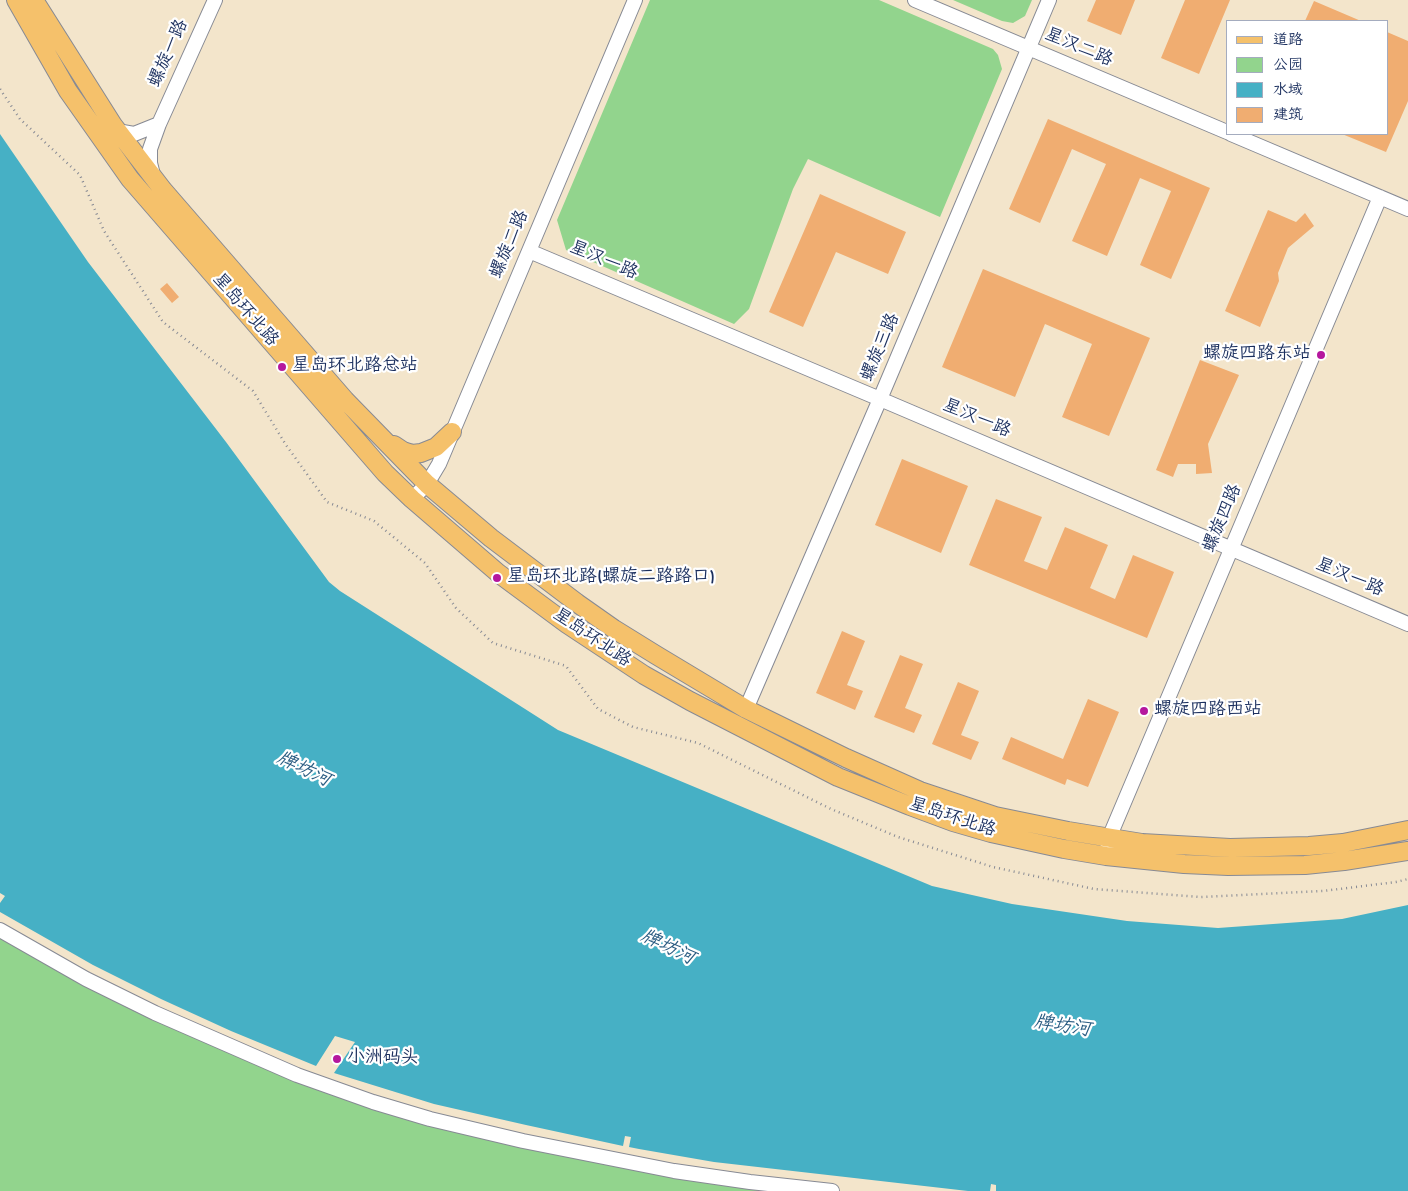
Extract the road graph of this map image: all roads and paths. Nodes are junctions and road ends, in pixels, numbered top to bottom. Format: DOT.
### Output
graph roads {
  1 [pos="16,0"];
  2 [pos="34,0"];
  3 [pos="215,0"];
  4 [pos="635,0"];
  5 [pos="915,0"];
  6 [pos="1049,0"];
  7 [pos="1029,48"];
  8 [pos="159,124"];
  9 [pos="117,131"];
  10 [pos="1226,132"];
  11 [pos="1233,135"];
  12 [pos="154,178"];
  13 [pos="1380,197"];
  14 [pos="1408,209"];
  15 [pos="529,251"];
  16 [pos="880,399"];
  17 [pos="452,432"];
  18 [pos="380,436"];
  19 [pos="427,484"];
  20 [pos="412,499"];
  21 [pos="1232,549"];
  22 [pos="1408,624"];
  23 [pos="746,709"];
  24 [pos="1408,830"];
  25 [pos="1109,838"];
  26 [pos="1408,851"];
  27 [pos="1106,856"];
  28 [pos="0,930"];
  29 [pos="832,1191"];
  1 -- 20 [label="main road, 星岛环北路"];
  2 -- 9 [label="main road, 星岛环北路"];
  3 -- 8 [label="street, 螺旋一路"];
  4 -- 15 [label="street, 螺旋二路"];
  5 -- 7 [label="street, 星汉二路"];
  6 -- 7 [label="street, 螺旋三路"];
  7 -- 10 [label="street, 星汉二路"];
  7 -- 16 [label="street, 螺旋三路"];
  8 -- 9 [label="street"];
  8 -- 12 [label="street, 螺旋一路"];
  9 -- 12 [label="main road, 星岛环北路"];
  11 -- 13 [label="street"];
  12 -- 18 [label="main road, 星岛环北路"];
  13 -- 14 [label="street"];
  13 -- 21 [label="street, 螺旋四路"];
  15 -- 16 [label="street, 星汉一路"];
  15 -- 17 [label="street, 螺旋二路"];
  16 -- 21 [label="street, 星汉一路"];
  16 -- 23 [label="street, 螺旋三路"];
  17 -- 18 [label="main road"];
  17 -- 19 [label="street, 螺旋二路"];
  18 -- 19 [label="main road, 星岛环北路"];
  19 -- 20 [label="street, 螺旋二路"];
  19 -- 23 [label="main road, 星岛环北路"];
  20 -- 27 [label="main road, 星岛环北路"];
  21 -- 22 [label="street, 星汉一路"];
  21 -- 25 [label="street, 螺旋四路"];
  23 -- 25 [label="main road, 星岛环北路"];
  24 -- 25 [label="main road, 星岛环北路"];
  25 -- 27 [label="street, 螺旋四路"];
  26 -- 27 [label="main road, 星岛环北路"];
  28 -- 29 [label="street"];
}
